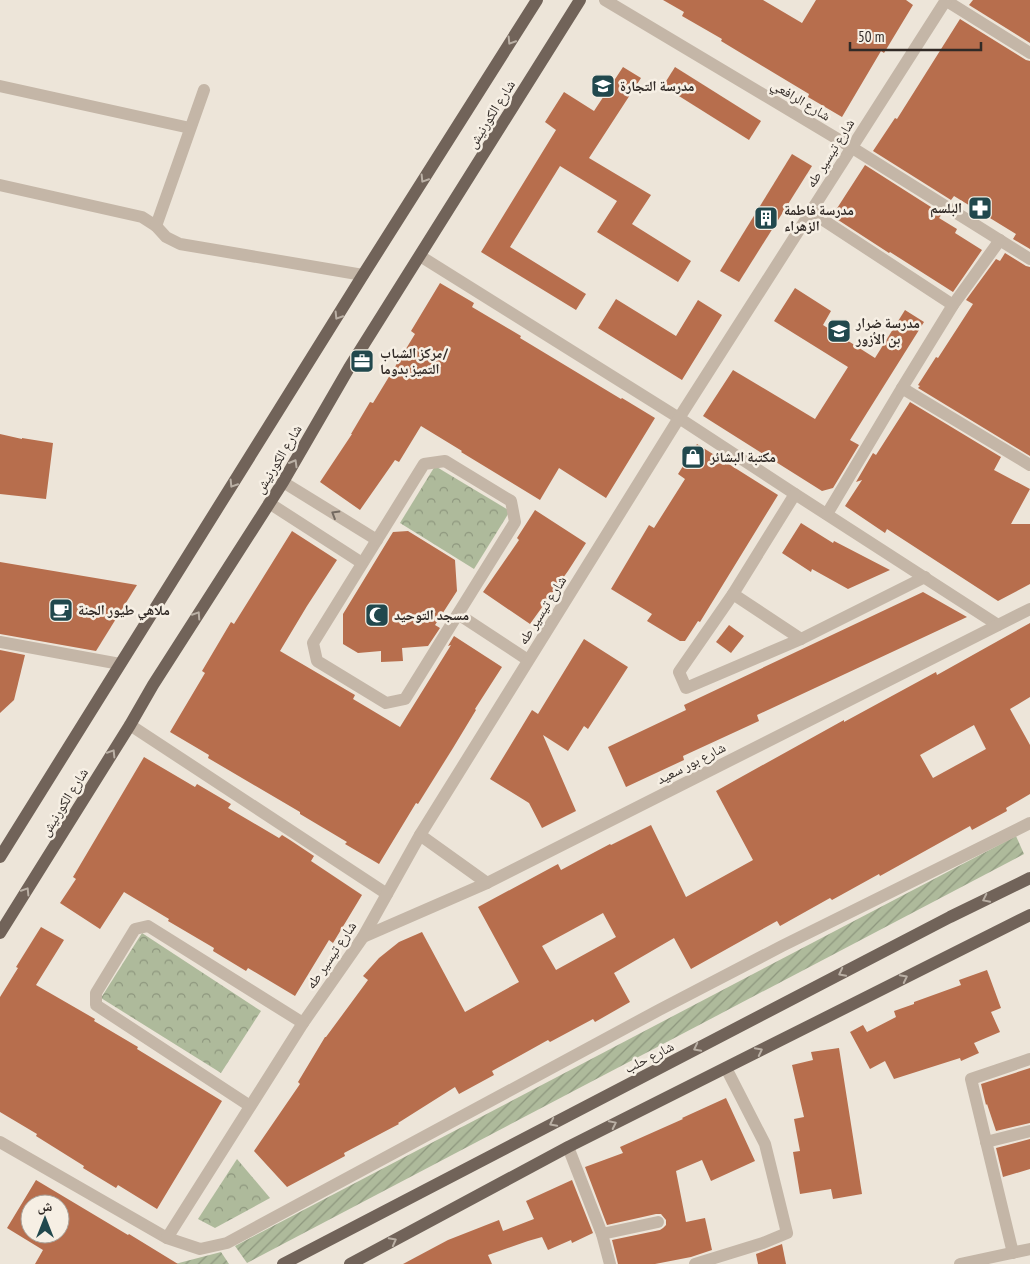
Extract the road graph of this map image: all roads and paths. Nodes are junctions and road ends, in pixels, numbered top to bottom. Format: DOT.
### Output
graph roads {
  1 [pos="537,0"];
  2 [pos="580,0"];
  3 [pos="605,0"];
  4 [pos="946,0"];
  5 [pos="1030,53"];
  6 [pos="0,86"];
  7 [pos="204,90"];
  8 [pos="190,128"];
  9 [pos="851,147"];
  10 [pos="0,185"];
  11 [pos="810,212"];
  12 [pos="156,226"];
  13 [pos="1000,240"];
  14 [pos="420,256"];
  15 [pos="1030,259"];
  16 [pos="363,275"];
  17 [pos="953,305"];
  18 [pos="902,388"];
  19 [pos="679,418"];
  20 [pos="1030,465"];
  21 [pos="283,482"];
  22 [pos="795,494"];
  23 [pos="269,504"];
  24 [pos="827,514"];
  25 [pos="377,540"];
  26 [pos="362,563"];
  27 [pos="925,577"];
  28 [pos="733,594"];
  29 [pos="1030,609"];
  30 [pos="458,614"];
  31 [pos="998,625"];
  32 [pos="800,638"];
  33 [pos="0,642"];
  34 [pos="528,660"];
  35 [pos="120,664"];
  36 [pos="130,725"];
  37 [pos="1030,823"];
  38 [pos="420,835"];
  39 [pos="0,857"];
  40 [pos="1030,878"];
  41 [pos="487,883"];
  42 [pos="387,894"];
  43 [pos="1030,914"];
  44 [pos="0,933"];
  45 [pos="363,938"];
  46 [pos="303,1023"];
  47 [pos="1030,1058"];
  48 [pos="726,1068"];
  49 [pos="250,1106"];
  50 [pos="1030,1131"];
  51 [pos="0,1142"];
  52 [pos="986,1142"];
  53 [pos="568,1146"];
  54 [pos="658,1222"];
  55 [pos="602,1234"];
  56 [pos="166,1238"];
  57 [pos="1030,1249"];
  58 [pos="1013,1253"];
  59 [pos="283,1264"];
  60 [pos="350,1264"];
  61 [pos="610,1264"];
  62 [pos="696,1264"];
  63 [pos="960,1264"];
  1 -- 16 [label="main road, شارع الكورنيش, one-way"];
  2 -- 14 [label="main road, شارع الكورنيش"];
  3 -- 9 [label="street, شارع الرافعي"];
  4 -- 5 [label="street"];
  4 -- 9 [label="street, شارع تيسير طه"];
  6 -- 8 [label="street"];
  7 -- 8 [label="street"];
  8 -- 12 [label="street"];
  9 -- 11 [label="street, شارع تيسير طه"];
  9 -- 13 [label="street, شارع الرافعي"];
  10 -- 12 [label="street"];
  11 -- 17 [label="street"];
  11 -- 19 [label="street, شارع تيسير طه"];
  12 -- 16 [label="street"];
  13 -- 15 [label="street, شارع الرافعي"];
  13 -- 17 [label="street"];
  14 -- 19 [label="street"];
  21 -- 14 [label="main road, شارع الكورنيش, one-way"];
  16 -- 35 [label="main road, شارع الكورنيش, one-way"];
  17 -- 18 [label="street"];
  18 -- 20 [label="street"];
  18 -- 24 [label="street"];
  19 -- 22 [label="street"];
  19 -- 34 [label="street, شارع تيسير طه"];
  21 -- 23 [label="main road, شارع الكورنيش"];
  25 -- 21 [label="street, one-way"];
  22 -- 24 [label="street"];
  22 -- 28 [label="street"];
  23 -- 26 [label="street"];
  36 -- 23 [label="main road, شارع الكورنيش, one-way"];
  24 -- 27 [label="street"];
  25 -- 26 [label="street"];
  25 -- 30 [label="street"];
  26 -- 30 [label="street"];
  27 -- 31 [label="street"];
  27 -- 32 [label="street"];
  28 -- 32 [label="street"];
  28 -- 32 [label="street"];
  29 -- 31 [label="street, شارع بور سعيد"];
  30 -- 34 [label="street"];
  31 -- 41 [label="street, شارع بور سعيد"];
  33 -- 35 [label="street"];
  34 -- 38 [label="street, شارع تيسير طه"];
  35 -- 39 [label="main road, شارع الكورنيش"];
  36 -- 42 [label="street"];
  44 -- 36 [label="main road, شارع الكورنيش, one-way"];
  37 -- 56 [label="street"];
  38 -- 41 [label="street"];
  38 -- 42 [label="street, شارع تيسير طه"];
  40 -- 59 [label="main road, شارع حلب, one-way"];
  41 -- 45 [label="street, شارع بور سعيد"];
  42 -- 45 [label="street, شارع تيسير طه"];
  48 -- 43 [label="main road, one-way"];
  45 -- 46 [label="street, شارع تيسير طه"];
  46 -- 49 [label="street, شارع تيسير طه"];
  46 -- 49 [label="street"];
  47 -- 52 [label="street"];
  53 -- 48 [label="main road, one-way"];
  48 -- 62 [label="street"];
  49 -- 56 [label="street, شارع تيسير طه"];
  50 -- 52 [label="street"];
  51 -- 56 [label="street"];
  52 -- 58 [label="street"];
  53 -- 55 [label="street"];
  60 -- 53 [label="main road, one-way"];
  54 -- 55 [label="street"];
  55 -- 61 [label="street"];
  57 -- 58 [label="street"];
  58 -- 63 [label="street"];
}
